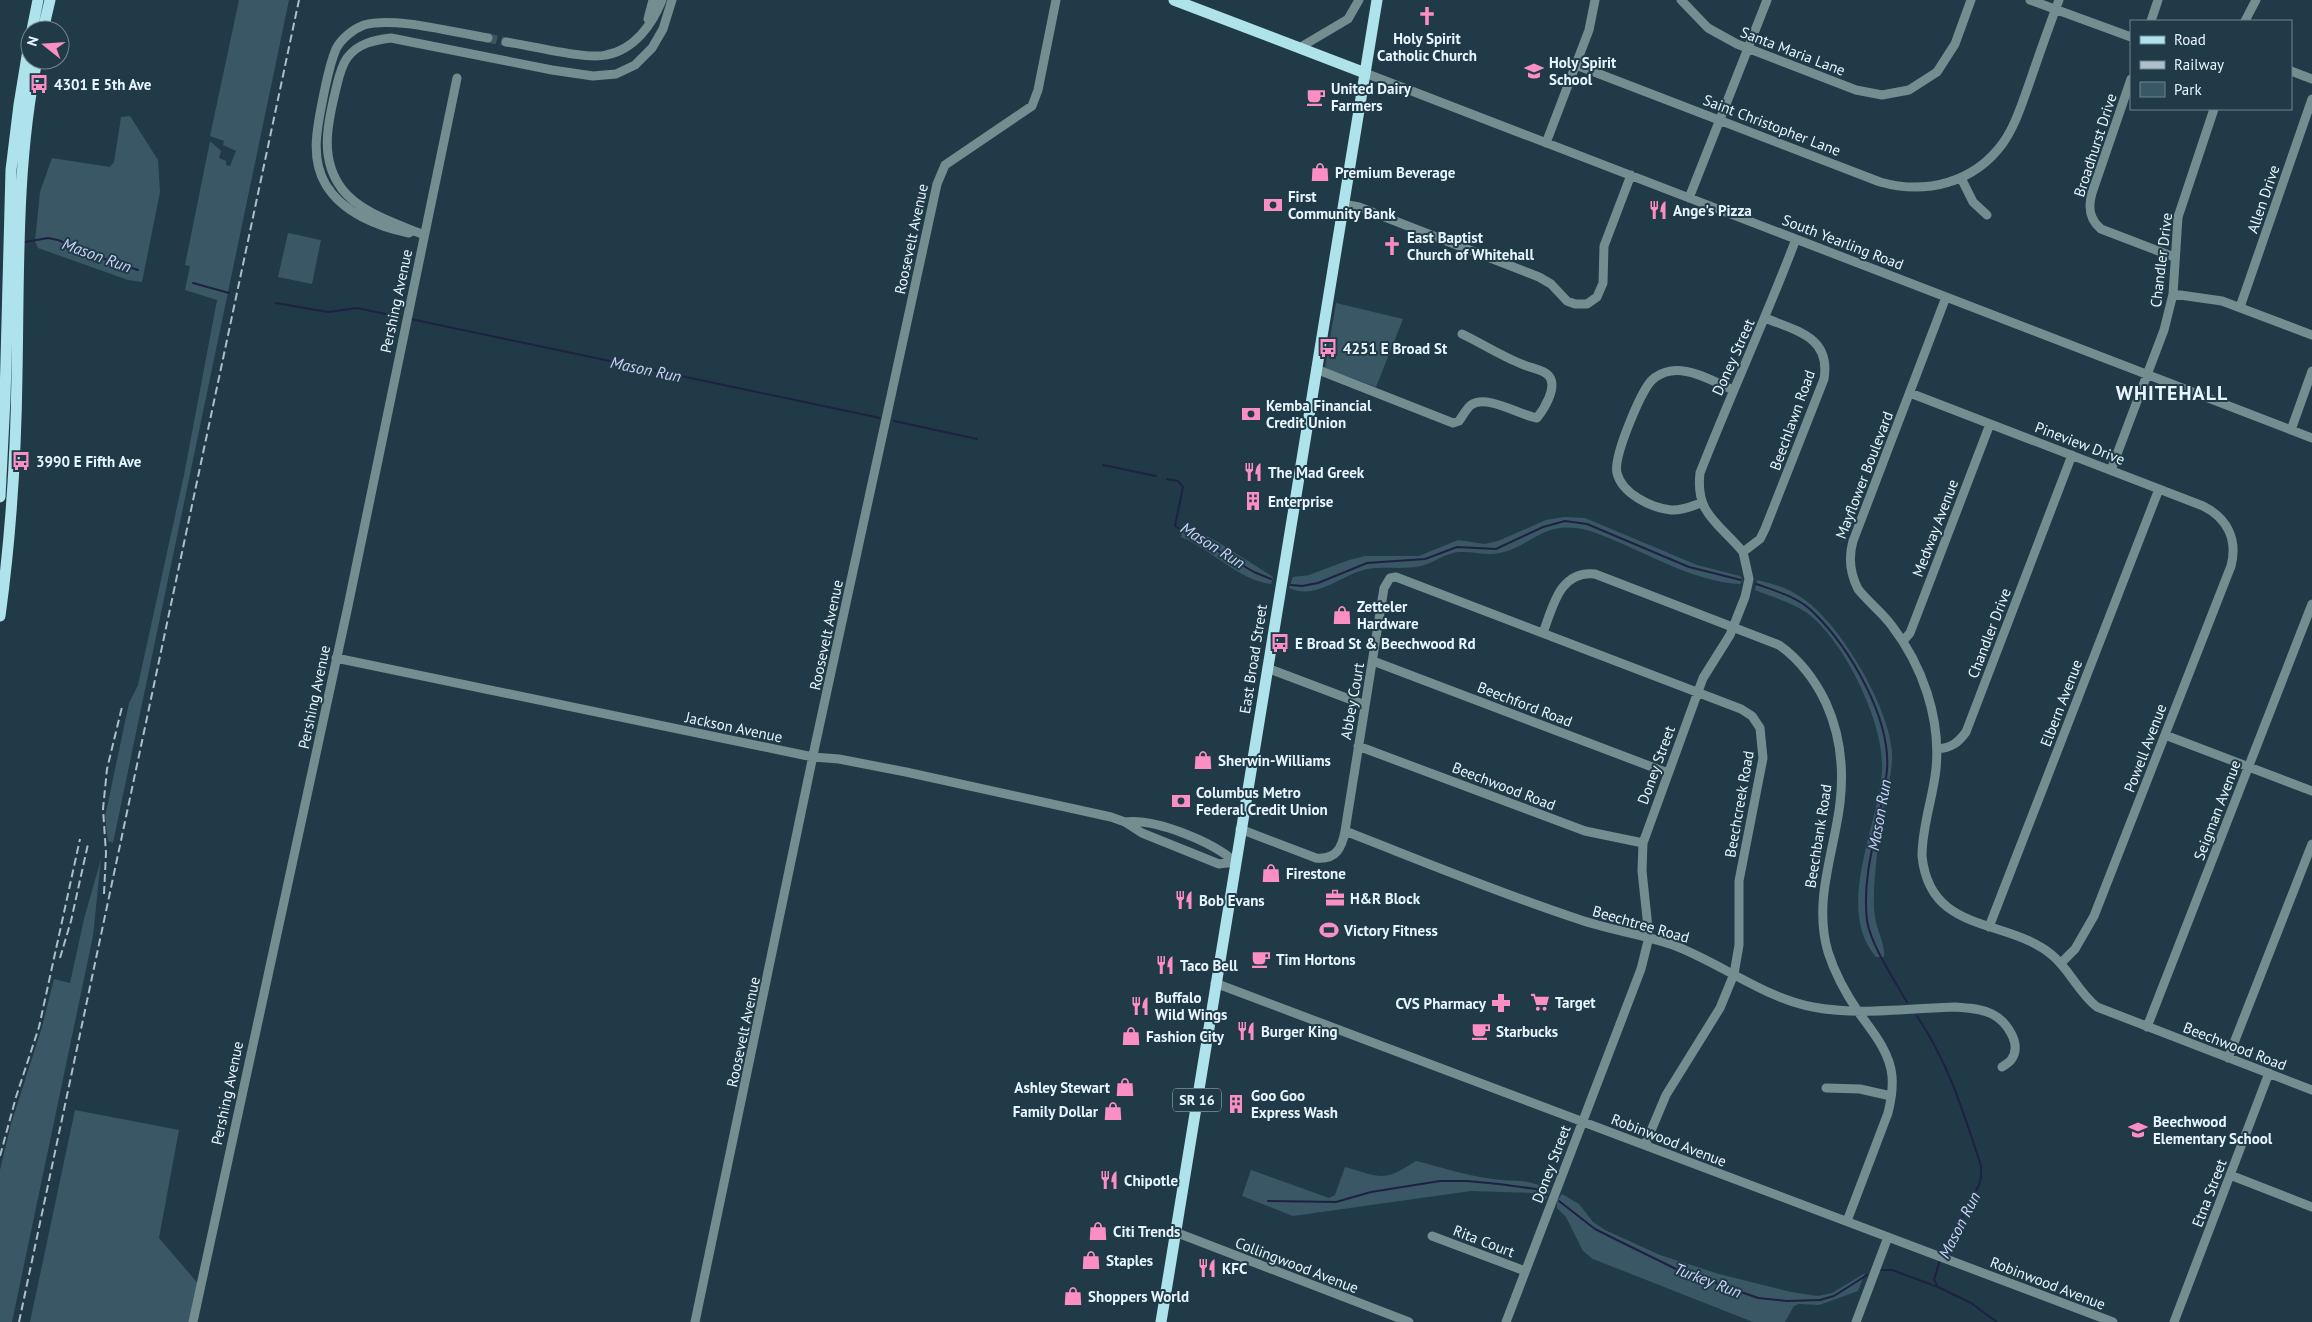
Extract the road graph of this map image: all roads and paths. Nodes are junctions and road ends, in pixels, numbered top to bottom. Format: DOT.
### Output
graph roads {
  1 [pos="38,0"];
  2 [pos="50,0"];
  3 [pos="653,0"];
  4 [pos="662,0"];
  5 [pos="672,0"];
  6 [pos="1056,0"];
  7 [pos="1174,0"];
  8 [pos="1360,0"];
  9 [pos="1376,0"];
  10 [pos="1595,0"];
  11 [pos="1681,0"];
  12 [pos="1767,0"];
  13 [pos="1971,0"];
  14 [pos="2030,0"];
  15 [pos="2059,0"];
  16 [pos="2158,0"];
  17 [pos="2256,0"];
  18 [pos="2055,9"];
  19 [pos="34,20"];
  20 [pos="45,20"];
  21 [pos="2151,20"];
  22 [pos="2246,20"];
  23 [pos="645,29"];
  24 [pos="2130,37"];
  25 [pos="488,38"];
  26 [pos="506,42"];
  27 [pos="1300,48"];
  28 [pos="1747,48"];
  29 [pos="1576,64"];
  30 [pos="25,70"];
  31 [pos="35,70"];
  32 [pos="2292,71"];
  33 [pos="1365,73"];
  34 [pos="457,78"];
  35 [pos="2312,79"];
  36 [pos="2130,82"];
  37 [pos="2312,99"];
  38 [pos="2214,110"];
  39 [pos="1719,120"];
  40 [pos="1546,142"];
  41 [pos="1631,175"];
  42 [pos="1961,178"];
  43 [pos="1689,198"];
  44 [pos="1343,204"];
  45 [pos="1986,215"];
  46 [pos="9,229"];
  47 [pos="424,235"];
  48 [pos="1796,239"];
  49 [pos="2174,257"];
  50 [pos="2173,294"];
  51 [pos="1946,297"];
  52 [pos="2240,307"];
  53 [pos="1765,318"];
  54 [pos="1462,334"];
  55 [pos="2312,335"];
  56 [pos="1316,369"];
  57 [pos="2312,371"];
  58 [pos="2149,374"];
  59 [pos="1733,390"];
  60 [pos="1910,392"];
  61 [pos="1990,424"];
  62 [pos="2292,430"];
  63 [pos="2312,438"];
  64 [pos="2072,455"];
  65 [pos="2111,470"];
  66 [pos="2159,489"];
  67 [pos="0,497"];
  68 [pos="1701,503"];
  69 [pos="2230,533"];
  70 [pos="1743,552"];
  71 [pos="1390,578"];
  72 [pos="2312,604"];
  73 [pos="0,616"];
  74 [pos="1734,627"];
  75 [pos="1543,633"];
  76 [pos="1903,641"];
  77 [pos="336,658"];
  78 [pos="1373,661"];
  79 [pos="1267,668"];
  80 [pos="1698,693"];
  81 [pos="1365,705"];
  82 [pos="2165,735"];
  83 [pos="1358,746"];
  84 [pos="1937,749"];
  85 [pos="813,757"];
  86 [pos="2248,767"];
  87 [pos="1668,773"];
  88 [pos="2312,792"];
  89 [pos="1125,822"];
  90 [pos="1146,822"];
  91 [pos="1240,829"];
  92 [pos="1345,831"];
  93 [pos="1142,833"];
  94 [pos="1187,836"];
  95 [pos="1643,843"];
  96 [pos="2312,844"];
  97 [pos="1182,850"];
  98 [pos="1235,862"];
  99 [pos="1989,927"];
  100 [pos="1649,938"];
  101 [pos="2061,963"];
  102 [pos="1734,974"];
  103 [pos="1215,983"];
  104 [pos="1858,1012"];
  105 [pos="2147,1027"];
  106 [pos="2228,1058"];
  107 [pos="2002,1067"];
  108 [pos="2269,1073"];
  109 [pos="2311,1087"];
  110 [pos="1826,1088"];
  111 [pos="1891,1096"];
  112 [pos="1582,1121"];
  113 [pos="1645,1145"];
  114 [pos="2230,1176"];
  115 [pos="2312,1207"];
  116 [pos="1846,1221"];
  117 [pos="1175,1232"];
  118 [pos="1432,1236"];
  119 [pos="1888,1237"];
  120 [pos="1525,1271"];
  121 [pos="193,1322"];
  122 [pos="695,1322"];
  123 [pos="1161,1322"];
  124 [pos="1409,1322"];
  125 [pos="1506,1322"];
  126 [pos="1856,1322"];
  127 [pos="2113,1322"];
  128 [pos="2174,1322"];
  1 -- 19 [label="main road"];
  2 -- 20 [label="main road"];
  3 -- 23 [label="street"];
  4 -- 23 [label="street"];
  5 -- 47 [label="street"];
  6 -- 85 [label="street, Roosevelt Avenue"];
  7 -- 27 [label="main road"];
  8 -- 27 [label="street"];
  9 -- 33 [label="main road, East Broad Street / SR 16"];
  10 -- 29 [label="street"];
  11 -- 28 [label="street, Santa Maria Lane"];
  12 -- 28 [label="street"];
  13 -- 28 [label="street, Santa Maria Lane"];
  14 -- 18 [label="street"];
  15 -- 18 [label="street, Saint Christopher Lane"];
  16 -- 21 [label="street"];
  17 -- 22 [label="street"];
  18 -- 24 [label="street"];
  18 -- 42 [label="street, Saint Christopher Lane"];
  23 -- 26 [label="street"];
  25 -- 47 [label="street"];
  27 -- 33 [label="main road"];
  28 -- 39 [label="street"];
  29 -- 39 [label="street, Saint Christopher Lane"];
  29 -- 40 [label="street"];
  30 -- 46 [label="main road"];
  31 -- 46 [label="main road"];
  32 -- 35 [label="street"];
  33 -- 40 [label="street, South Yearling Road"];
  33 -- 44 [label="main road, East Broad Street / SR 16"];
  34 -- 47 [label="street, Pershing Avenue"];
  36 -- 49 [label="street, Broadhurst Drive"];
  37 -- 52 [label="street, Allen Drive"];
  38 -- 49 [label="street, Chandler Drive"];
  39 -- 42 [label="street, Saint Christopher Lane"];
  39 -- 43 [label="street"];
  40 -- 41 [label="street, South Yearling Road"];
  41 -- 43 [label="street, South Yearling Road"];
  41 -- 44 [label="street"];
  42 -- 45 [label="street"];
  43 -- 48 [label="street, South Yearling Road"];
  44 -- 56 [label="main road, East Broad Street / SR 16"];
  46 -- 67 [label="main road"];
  46 -- 73 [label="main road"];
  47 -- 77 [label="street, Pershing Avenue"];
  48 -- 51 [label="street, South Yearling Road"];
  48 -- 53 [label="street, Doney Street"];
  49 -- 50 [label="street, Chandler Drive"];
  50 -- 52 [label="street"];
  50 -- 58 [label="street, Chandler Drive"];
  51 -- 58 [label="street, South Yearling Road"];
  51 -- 60 [label="street, Mayflower Boulevard"];
  52 -- 55 [label="street"];
  53 -- 59 [label="street, Doney Street"];
  53 -- 70 [label="street, Beechlawn Road"];
  54 -- 56 [label="street"];
  56 -- 79 [label="main road, East Broad Street / SR 16"];
  57 -- 62 [label="street"];
  58 -- 62 [label="street, South Yearling Road"];
  58 -- 65 [label="street, Chandler Drive"];
  59 -- 68 [label="street, Doney Street"];
  59 -- 68 [label="street"];
  60 -- 61 [label="street, Pineview Drive"];
  60 -- 76 [label="street, Mayflower Boulevard"];
  61 -- 64 [label="street, Pineview Drive"];
  61 -- 76 [label="street, Medway Avenue"];
  62 -- 63 [label="street, South Yearling Road"];
  64 -- 65 [label="street, Pineview Drive"];
  64 -- 84 [label="street, Chandler Drive"];
  65 -- 66 [label="street, Pineview Drive"];
  66 -- 69 [label="street, Pineview Drive"];
  66 -- 99 [label="street, Elbern Avenue"];
  68 -- 70 [label="street, Doney Street"];
  69 -- 82 [label="street, Powell Avenue"];
  70 -- 74 [label="street, Doney Street"];
  71 -- 75 [label="street, Beechcreek Road"];
  71 -- 78 [label="street, Abbey Court"];
  72 -- 86 [label="street, Seigman Avenue"];
  74 -- 75 [label="street, Beechbank Road"];
  74 -- 80 [label="street, Doney Street"];
  74 -- 104 [label="street, Beechbank Road"];
  75 -- 80 [label="street, Beechcreek Road"];
  76 -- 84 [label="street, Mayflower Boulevard"];
  77 -- 85 [label="street, Jackson Avenue"];
  77 -- 121 [label="street, Pershing Avenue"];
  78 -- 81 [label="street, Abbey Court"];
  78 -- 87 [label="street, Beechford Road"];
  79 -- 81 [label="street"];
  79 -- 91 [label="main road, East Broad Street / SR 16"];
  80 -- 87 [label="street, Doney Street"];
  80 -- 102 [label="street, Beechcreek Road"];
  81 -- 83 [label="street, Abbey Court"];
  82 -- 86 [label="street"];
  82 -- 101 [label="street, Powell Avenue"];
  83 -- 92 [label="street, Abbey Court"];
  83 -- 95 [label="street, Beechwood Road"];
  84 -- 99 [label="street, Mayflower Boulevard"];
  85 -- 89 [label="street, Jackson Avenue"];
  85 -- 122 [label="street, Roosevelt Avenue"];
  86 -- 88 [label="street"];
  86 -- 105 [label="street, Seigman Avenue"];
  87 -- 95 [label="street, Doney Street"];
  89 -- 90 [label="street, Jackson Avenue"];
  89 -- 93 [label="street, Jackson Avenue"];
  90 -- 93 [label="street"];
  90 -- 94 [label="street, Jackson Avenue"];
  91 -- 92 [label="street"];
  91 -- 98 [label="main road, East Broad Street / SR 16"];
  92 -- 100 [label="street, Beechtree Road"];
  93 -- 97 [label="street, Jackson Avenue"];
  94 -- 97 [label="street"];
  94 -- 98 [label="street, Jackson Avenue"];
  95 -- 100 [label="street, Doney Street"];
  96 -- 106 [label="street"];
  97 -- 98 [label="street, Jackson Avenue"];
  98 -- 103 [label="main road, East Broad Street / SR 16"];
  99 -- 101 [label="street, Mayflower Boulevard"];
  100 -- 102 [label="street, Beechtree Road"];
  100 -- 112 [label="street, Doney Street"];
  101 -- 105 [label="street, Mayflower Boulevard"];
  102 -- 104 [label="street, Beechtree Road"];
  102 -- 113 [label="street, Beechcreek Road"];
  103 -- 112 [label="street, Robinwood Avenue"];
  103 -- 117 [label="main road, East Broad Street / SR 16"];
  104 -- 107 [label="street, Beechtree Road"];
  104 -- 111 [label="street, Beechbank Road"];
  105 -- 106 [label="street, Beechwood Road"];
  106 -- 108 [label="street, Beechwood Road"];
  108 -- 109 [label="street, Beechwood Road"];
  108 -- 114 [label="street, Etna Street"];
  110 -- 111 [label="street"];
  111 -- 116 [label="street, Beechbank Road"];
  112 -- 113 [label="street, Robinwood Avenue"];
  112 -- 120 [label="street, Doney Street"];
  113 -- 116 [label="street, Robinwood Avenue"];
  114 -- 115 [label="street"];
  114 -- 128 [label="street, Etna Street"];
  116 -- 119 [label="street, Robinwood Avenue"];
  117 -- 123 [label="main road, East Broad Street / SR 16"];
  117 -- 124 [label="street, Collingwood Avenue"];
  118 -- 120 [label="street, Rita Court"];
  119 -- 126 [label="street"];
  119 -- 127 [label="street, Robinwood Avenue"];
  120 -- 125 [label="street, Doney Street"];
}
